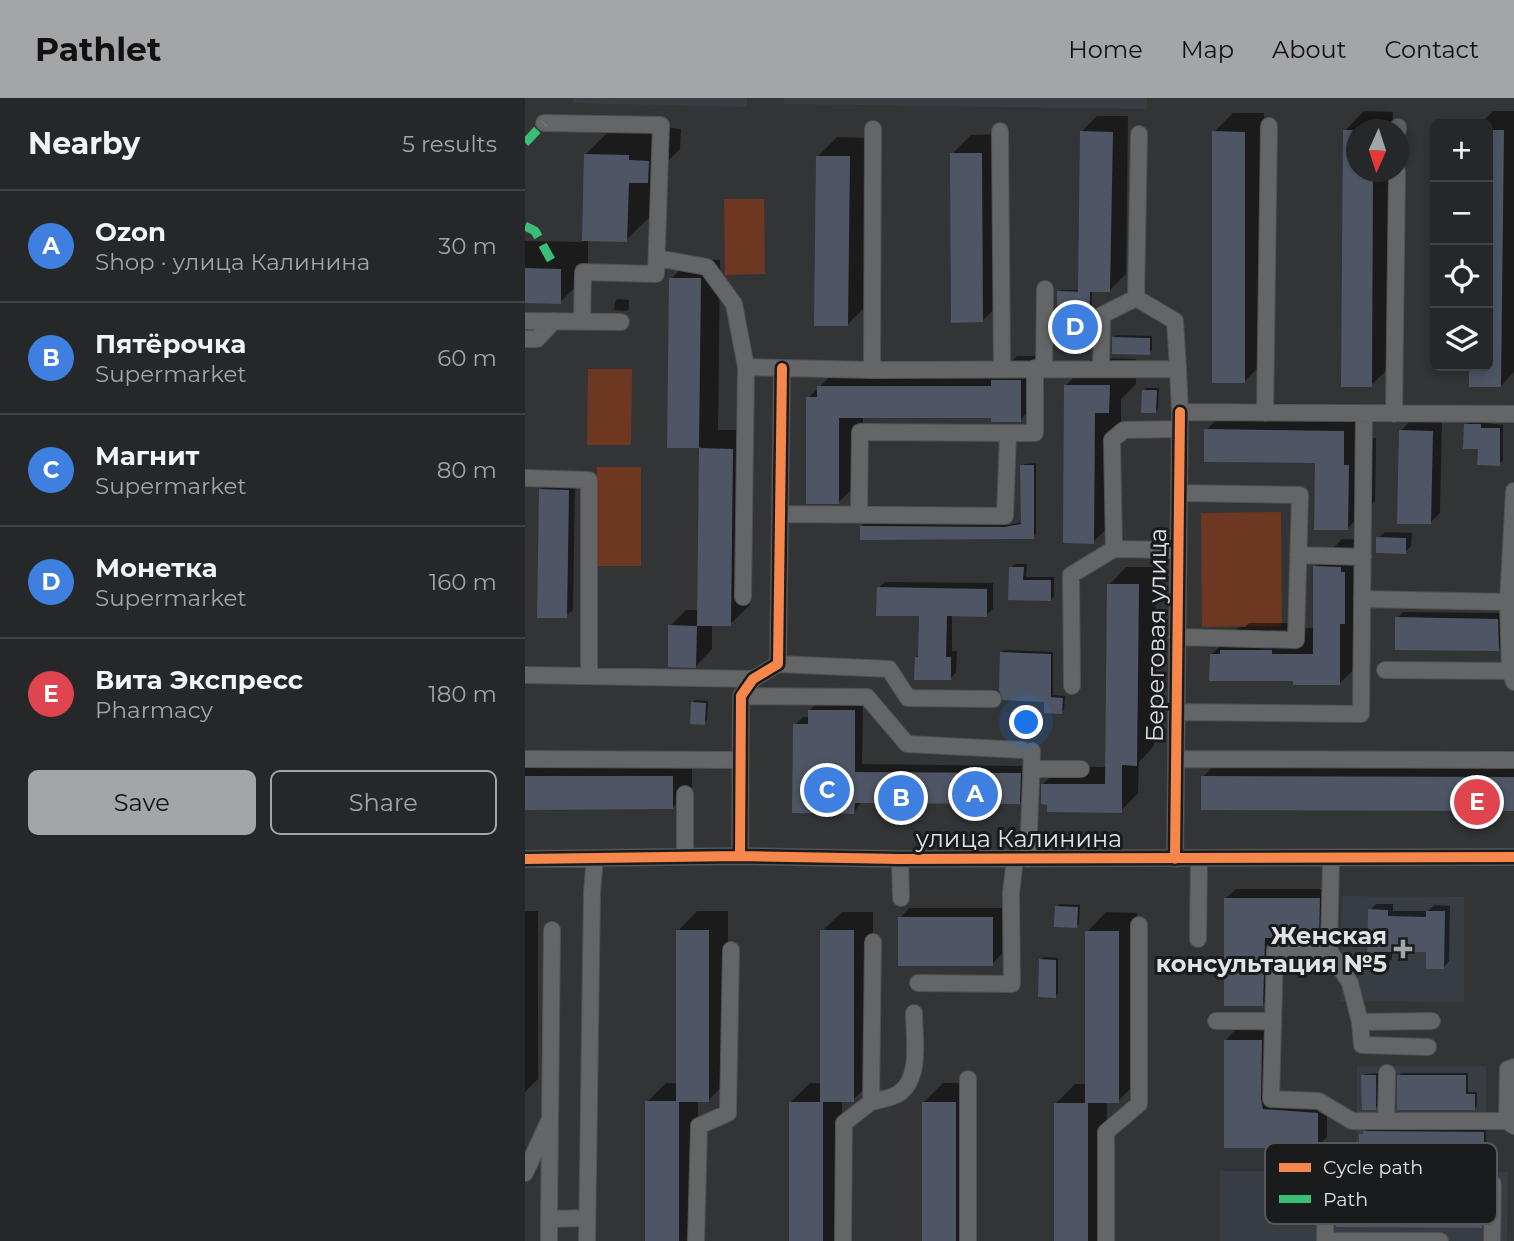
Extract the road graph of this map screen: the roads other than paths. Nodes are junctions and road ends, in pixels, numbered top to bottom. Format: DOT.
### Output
graph roads {
  1 [pos="544,123"];
  2 [pos="1269,126"];
  3 [pos="873,129"];
  4 [pos="1000,131"];
  5 [pos="1139,134"];
  6 [pos="1397,182"];
  7 [pos="657,258"];
  8 [pos="1045,289"];
  9 [pos="1136,298"];
  10 [pos="525,321"];
  11 [pos="554,321"];
  12 [pos="582,321"];
  13 [pos="621,322"];
  14 [pos="525,339"];
  15 [pos="746,367"];
  16 [pos="782,368"];
  17 [pos="1040,368"];
  18 [pos="1101,368"];
  19 [pos="1002,369"];
  20 [pos="1178,369"];
  21 [pos="872,370"];
  22 [pos="1265,413"];
  23 [pos="1364,413"];
  24 [pos="1394,414"];
  25 [pos="1514,414"];
  26 [pos="1180,420"];
  27 [pos="1007,433"];
  28 [pos="525,478"];
  29 [pos="1514,491"];
  30 [pos="1179,493"];
  31 [pos="781,514"];
  32 [pos="859,514"];
  33 [pos="1114,549"];
  34 [pos="1178,550"];
  35 [pos="1298,555"];
  36 [pos="1363,558"];
  37 [pos="743,597"];
  38 [pos="1362,599"];
  39 [pos="1507,602"];
  40 [pos="1177,637"];
  41 [pos="778,664"];
  42 [pos="1385,670"];
  43 [pos="525,675"];
  44 [pos="589,676"];
  45 [pos="1512,676"];
  46 [pos="753,679"];
  47 [pos="1072,685"];
  48 [pos="741,696"];
  49 [pos="993,699"];
  50 [pos="1177,712"];
  51 [pos="525,759"];
  52 [pos="740,760"];
  53 [pos="1176,760"];
  54 [pos="1514,760"];
  55 [pos="1033,769"];
  56 [pos="1081,769"];
  57 [pos="685,794"];
  58 [pos="740,856"];
  59 [pos="685,857"];
  60 [pos="1514,857"];
  61 [pos="595,858"];
  62 [pos="525,859"];
  63 [pos="900,859"];
  64 [pos="1021,859"];
  65 [pos="1175,859"];
  66 [pos="1199,859"];
  67 [pos="1331,859"];
  68 [pos="901,898"];
  69 [pos="1139,925"];
  70 [pos="552,930"];
  71 [pos="1198,939"];
  72 [pos="873,942"];
  73 [pos="731,950"];
  74 [pos="1329,950"];
  75 [pos="918,983"];
  76 [pos="914,1013"];
  77 [pos="1216,1021"];
  78 [pos="1273,1021"];
  79 [pos="1432,1021"];
  80 [pos="1360,1022"];
  81 [pos="1428,1047"];
  82 [pos="1514,1067"];
  83 [pos="1387,1073"];
  84 [pos="968,1079"];
  85 [pos="871,1102"];
  86 [pos="552,1116"];
  87 [pos="1386,1121"];
  88 [pos="1511,1124"];
  89 [pos="525,1173"];
  90 [pos="549,1219"];
  91 [pos="587,1219"];
  92 [pos="1325,1224"];
  93 [pos="549,1241"];
  94 [pos="587,1241"];
  95 [pos="696,1241"];
  96 [pos="843,1241"];
  97 [pos="968,1241"];
  98 [pos="1106,1241"];
  99 [pos="1440,1241"];
  1 -- 7 [label="street"];
  2 -- 22 [label="street"];
  3 -- 21 [label="street"];
  4 -- 19 [label="street"];
  5 -- 9 [label="street"];
  6 -- 24 [label="street"];
  7 -- 12 [label="street"];
  7 -- 15 [label="street"];
  8 -- 17 [label="street"];
  9 -- 18 [label="street"];
  9 -- 20 [label="street, Береговая улица"];
  10 -- 11 [label="street"];
  11 -- 12 [label="street"];
  11 -- 14 [label="street"];
  12 -- 13 [label="street"];
  15 -- 16 [label="street"];
  15 -- 37 [label="street"];
  16 -- 21 [label="street"];
  16 -- 31 [label="street"];
  17 -- 18 [label="street"];
  17 -- 19 [label="street"];
  17 -- 27 [label="street"];
  18 -- 20 [label="street"];
  19 -- 21 [label="street"];
  20 -- 26 [label="street, Береговая улица"];
  22 -- 23 [label="street"];
  22 -- 26 [label="street"];
  23 -- 24 [label="street"];
  23 -- 36 [label="street"];
  24 -- 25 [label="street"];
  26 -- 30 [label="street, Береговая улица"];
  26 -- 33 [label="street"];
  27 -- 32 [label="street"];
  27 -- 32 [label="street"];
  28 -- 44 [label="street"];
  29 -- 39 [label="street"];
  30 -- 34 [label="street, Береговая улица"];
  30 -- 35 [label="street"];
  31 -- 32 [label="street"];
  31 -- 41 [label="street"];
  33 -- 34 [label="street"];
  33 -- 47 [label="street"];
  34 -- 40 [label="street, Береговая улица"];
  35 -- 36 [label="street"];
  35 -- 40 [label="street"];
  36 -- 38 [label="street"];
  38 -- 39 [label="street"];
  38 -- 50 [label="street"];
  39 -- 45 [label="street"];
  40 -- 50 [label="street, Береговая улица"];
  41 -- 46 [label="street"];
  41 -- 49 [label="street"];
  42 -- 45 [label="street"];
  43 -- 44 [label="street"];
  44 -- 46 [label="street"];
  46 -- 48 [label="street"];
  48 -- 52 [label="street"];
  48 -- 55 [label="street"];
  50 -- 53 [label="street, Береговая улица"];
  51 -- 52 [label="street"];
  52 -- 58 [label="street"];
  53 -- 54 [label="street"];
  53 -- 65 [label="street, Береговая улица"];
  55 -- 56 [label="street"];
  55 -- 64 [label="street"];
  57 -- 59 [label="street"];
  58 -- 59 [label="street, улица Калинина"];
  58 -- 63 [label="street, улица Калинина"];
  59 -- 61 [label="street, улица Калинина"];
  60 -- 67 [label="street, улица Калинина"];
  61 -- 62 [label="street, улица Калинина"];
  61 -- 91 [label="street"];
  63 -- 64 [label="street, улица Калинина"];
  63 -- 68 [label="street"];
  64 -- 65 [label="street, улица Калинина"];
  64 -- 75 [label="street"];
  65 -- 66 [label="street, улица Калинина"];
  66 -- 67 [label="street, улица Калинина"];
  66 -- 71 [label="street"];
  67 -- 74 [label="street"];
  69 -- 98 [label="street"];
  70 -- 86 [label="street"];
  72 -- 85 [label="street"];
  73 -- 95 [label="street"];
  74 -- 78 [label="street"];
  74 -- 80 [label="street"];
  76 -- 85 [label="street"];
  77 -- 78 [label="street"];
  78 -- 87 [label="street"];
  79 -- 80 [label="street"];
  80 -- 81 [label="street"];
  82 -- 88 [label="street"];
  83 -- 87 [label="street"];
  84 -- 97 [label="street"];
  85 -- 96 [label="street"];
  86 -- 89 [label="street"];
  86 -- 90 [label="street"];
  87 -- 88 [label="street"];
  90 -- 91 [label="street"];
  90 -- 93 [label="street"];
  91 -- 94 [label="street"];
  92 -- 99 [label="street"];
}
